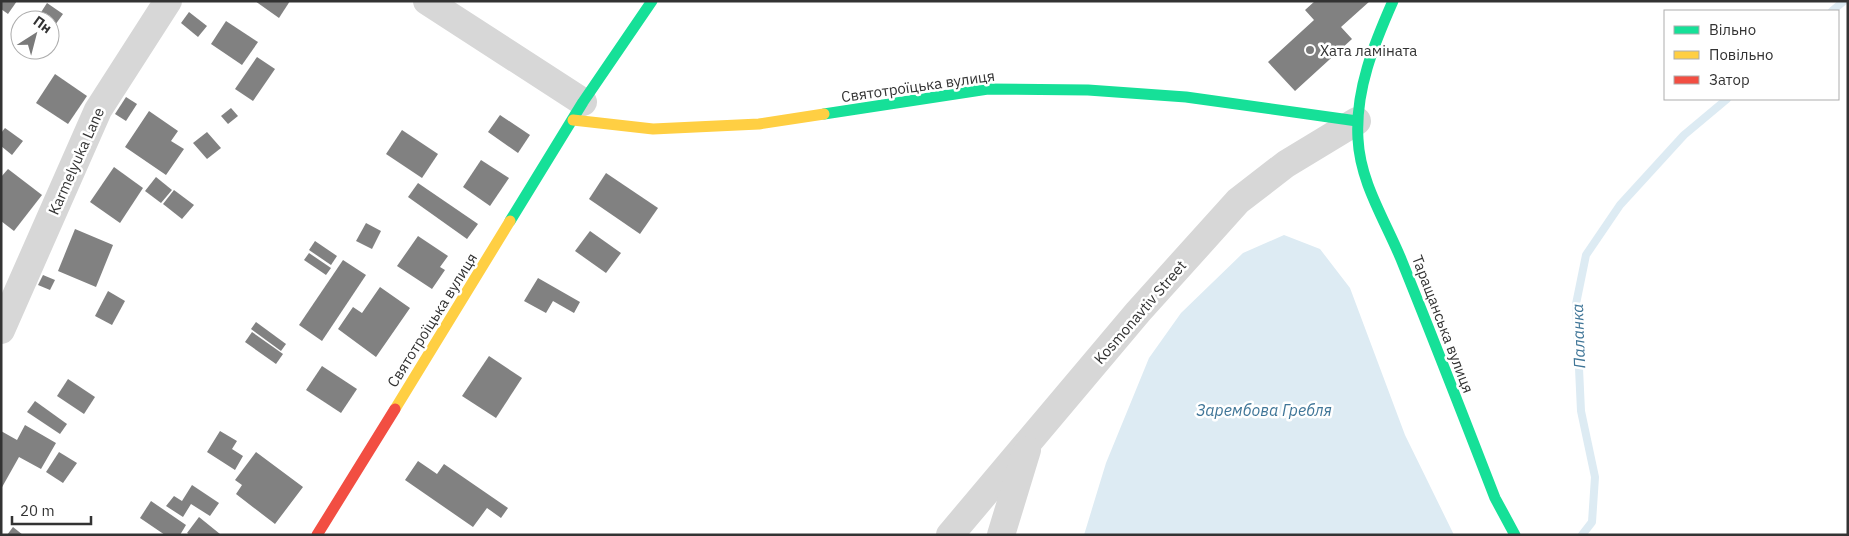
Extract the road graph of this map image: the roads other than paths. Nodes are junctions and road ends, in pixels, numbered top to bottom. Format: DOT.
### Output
graph roads {
  1 [pos="168,1"];
  2 [pos="427,1"];
  3 [pos="652,1"];
  4 [pos="1393,1"];
  5 [pos="578,111"];
  6 [pos="1358,120"];
  7 [pos="1,330"];
  8 [pos="1030,440"];
  9 [pos="317,535"];
  10 [pos="950,535"];
  11 [pos="1001,535"];
  12 [pos="1515,535"];
  1 -- 7 [label="street, Karmelyuka Lane"];
  2 -- 5 [label="street"];
  3 -- 5 [label="street"];
  4 -- 6 [label="street, Таращанська вулиця"];
  5 -- 6 [label="street, Святотроїцька вулиця"];
  5 -- 9 [label="street, Святотроїцька вулиця"];
  6 -- 8 [label="street, Kosmonavtiv Street"];
  6 -- 12 [label="street, Таращанська вулиця"];
  8 -- 10 [label="street, Kosmonavtiv Street"];
  8 -- 11 [label="street"];
}
